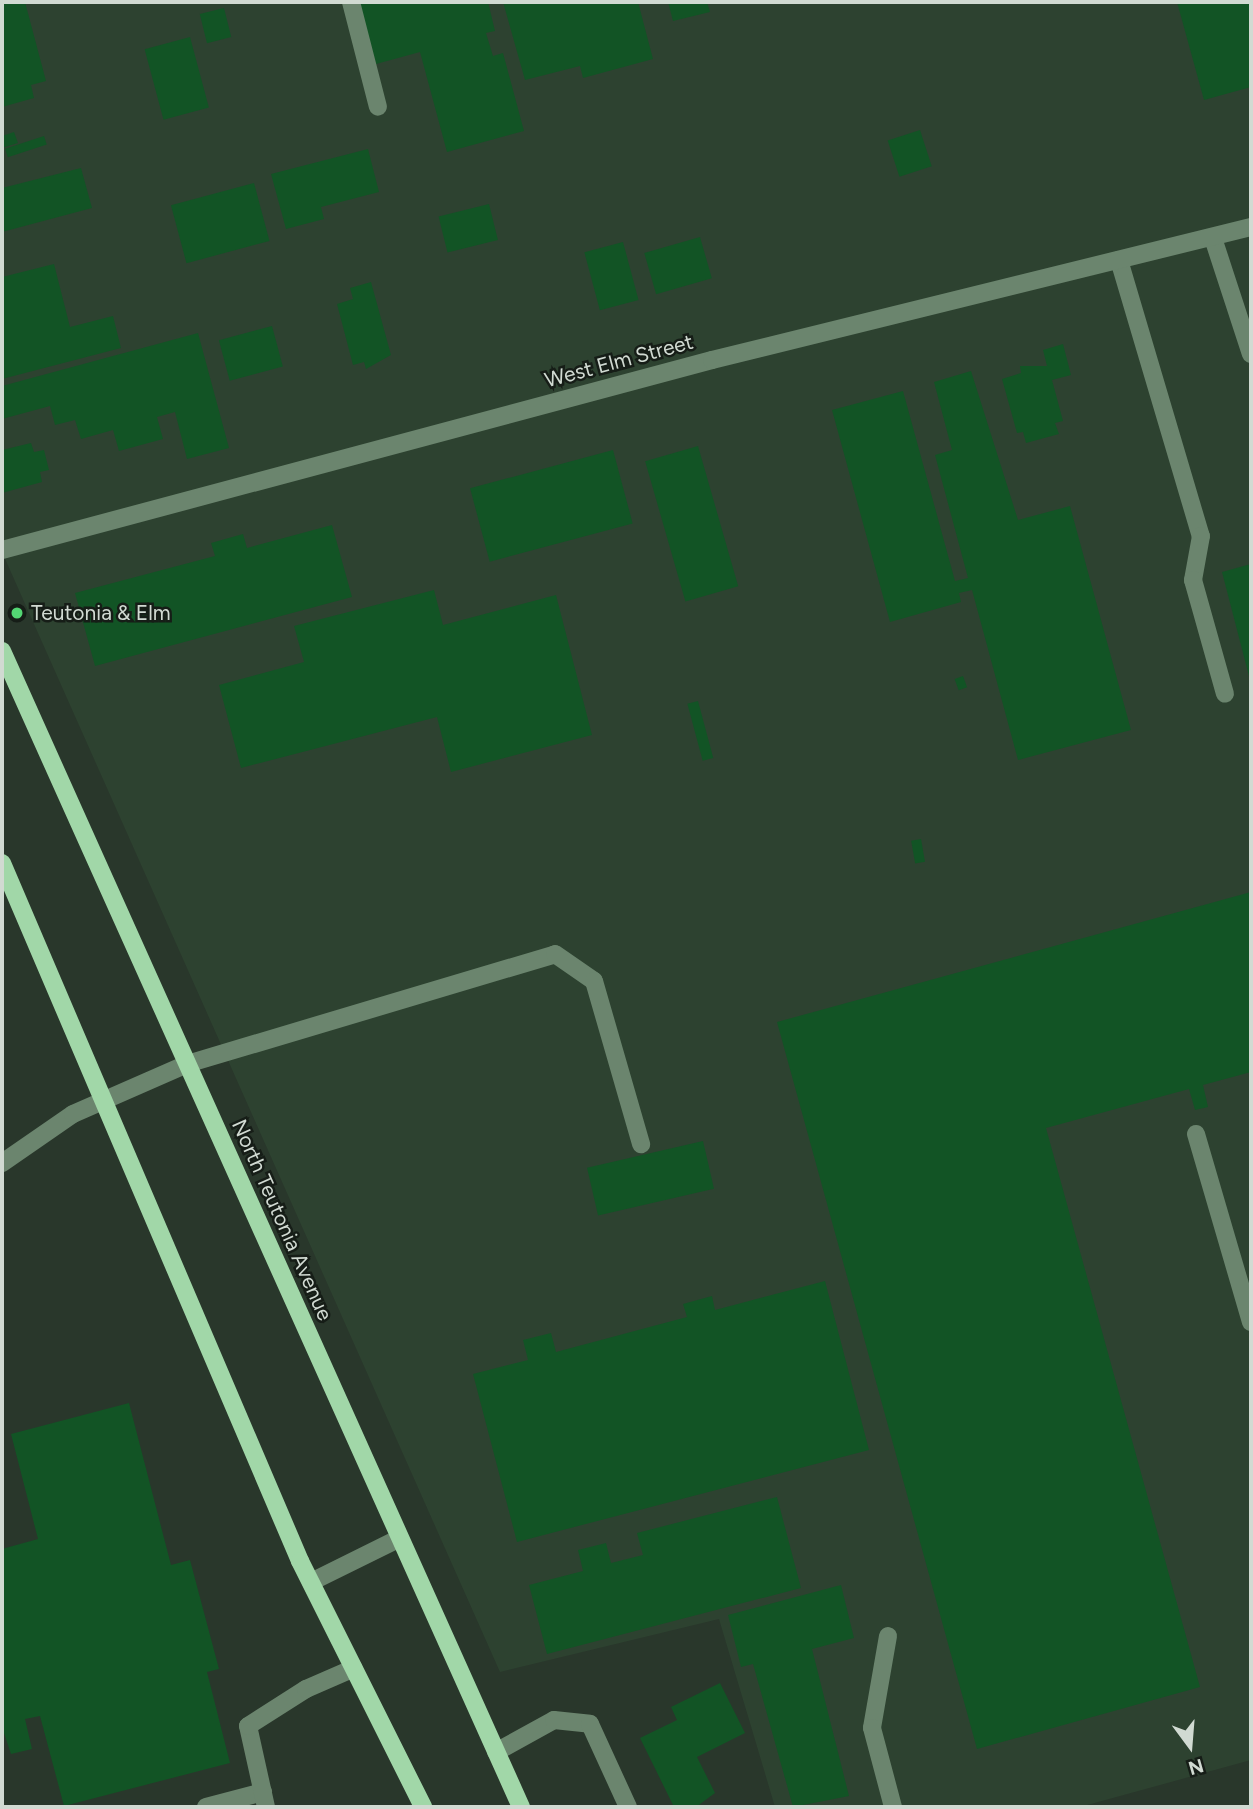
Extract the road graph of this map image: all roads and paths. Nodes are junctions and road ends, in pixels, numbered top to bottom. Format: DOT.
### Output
graph roads {
  1 [pos="351,2"];
  2 [pos="378,107"];
  3 [pos="1251,227"];
  4 [pos="1213,238"];
  5 [pos="1119,260"];
  6 [pos="1251,354"];
  7 [pos="2,550"];
  8 [pos="2,651"];
  9 [pos="1225,694"];
  10 [pos="2,863"];
  11 [pos="187,1065"];
  12 [pos="104,1102"];
  13 [pos="1196,1134"];
  14 [pos="641,1144"];
  15 [pos="2,1163"];
  16 [pos="1251,1322"];
  17 [pos="400,1538"];
  18 [pos="310,1582"];
  19 [pos="888,1636"];
  20 [pos="354,1668"];
  21 [pos="496,1752"];
  22 [pos="264,1800"];
  23 [pos="206,1807"];
  24 [pos="423,1807"];
  25 [pos="521,1807"];
  26 [pos="628,1807"];
  27 [pos="893,1807"];
  1 -- 2 [label="street"];
  3 -- 4 [label="street, West Elm Street"];
  4 -- 5 [label="street, West Elm Street"];
  4 -- 6 [label="street"];
  5 -- 7 [label="street, West Elm Street"];
  5 -- 9 [label="street"];
  8 -- 11 [label="main road, North Teutonia Avenue"];
  10 -- 12 [label="main road"];
  11 -- 12 [label="street"];
  11 -- 14 [label="street"];
  11 -- 17 [label="main road, North Teutonia Avenue"];
  12 -- 15 [label="street"];
  12 -- 18 [label="main road"];
  13 -- 16 [label="street"];
  17 -- 18 [label="street"];
  17 -- 21 [label="main road, North Teutonia Avenue"];
  18 -- 20 [label="main road"];
  19 -- 27 [label="street"];
  20 -- 22 [label="street"];
  20 -- 24 [label="main road"];
  21 -- 25 [label="main road, North Teutonia Avenue"];
  21 -- 26 [label="street"];
  22 -- 23 [label="street"];
}
